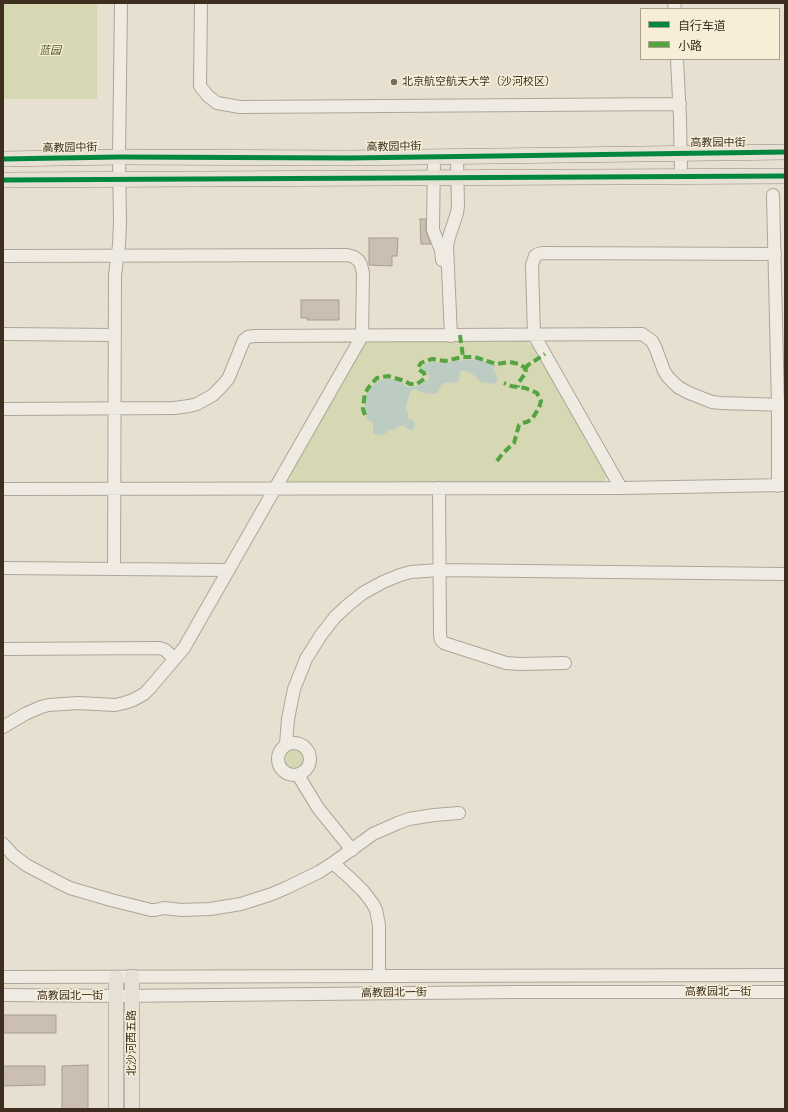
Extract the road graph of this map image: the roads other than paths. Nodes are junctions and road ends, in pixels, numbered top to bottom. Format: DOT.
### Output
graph roads {
  1 [pos="121,3"];
  2 [pos="201,3"];
  3 [pos="677,60"];
  4 [pos="680,104"];
  5 [pos="785,152"];
  6 [pos="680,153"];
  7 [pos="434,156"];
  8 [pos="457,156"];
  9 [pos="119,158"];
  10 [pos="3,159"];
  11 [pos="785,176"];
  12 [pos="681,177"];
  13 [pos="434,178"];
  14 [pos="458,178"];
  15 [pos="119,179"];
  16 [pos="3,180"];
  17 [pos="773,194"];
  18 [pos="775,254"];
  19 [pos="3,256"];
  20 [pos="118,256"];
  21 [pos="3,334"];
  22 [pos="115,335"];
  23 [pos="534,335"];
  24 [pos="362,336"];
  25 [pos="447,336"];
  26 [pos="781,405"];
  27 [pos="115,408"];
  28 [pos="3,409"];
  29 [pos="782,486"];
  30 [pos="439,488"];
  31 [pos="621,488"];
  32 [pos="3,489"];
  33 [pos="115,489"];
  34 [pos="275,490"];
  35 [pos="3,568"];
  36 [pos="114,569"];
  37 [pos="229,570"];
  38 [pos="439,570"];
  39 [pos="785,574"];
  40 [pos="3,649"];
  41 [pos="175,659"];
  42 [pos="565,664"];
  43 [pos="3,727"];
  44 [pos="286,744"];
  45 [pos="298,775"];
  46 [pos="459,812"];
  47 [pos="3,844"];
  48 [pos="352,850"];
  49 [pos="333,863"];
  50 [pos="785,975"];
  51 [pos="379,976"];
  52 [pos="3,977"];
  53 [pos="132,977"];
  54 [pos="116,978"];
  55 [pos="785,992"];
  56 [pos="3,995"];
  57 [pos="117,996"];
  58 [pos="132,996"];
  59 [pos="116,1109"];
  60 [pos="132,1109"];
  1 -- 9 [label="street"];
  2 -- 4 [label="street"];
  3 -- 4 [label="street"];
  4 -- 6 [label="street"];
  5 -- 6 [label="main road, 高教园中街"];
  6 -- 8 [label="main road, 高教园中街"];
  6 -- 12 [label="street"];
  7 -- 8 [label="main road, 高教园中街"];
  7 -- 9 [label="main road, 高教园中街"];
  7 -- 13 [label="street"];
  8 -- 14 [label="street"];
  9 -- 10 [label="main road, 高教园中街"];
  9 -- 15 [label="street"];
  11 -- 12 [label="main road"];
  12 -- 14 [label="main road"];
  13 -- 14 [label="main road"];
  13 -- 15 [label="main road"];
  13 -- 25 [label="street"];
  14 -- 25 [label="street"];
  15 -- 16 [label="main road"];
  15 -- 20 [label="street"];
  17 -- 18 [label="street"];
  18 -- 23 [label="street"];
  18 -- 26 [label="street"];
  19 -- 20 [label="street"];
  20 -- 22 [label="street"];
  20 -- 24 [label="street"];
  21 -- 22 [label="street"];
  22 -- 27 [label="street"];
  23 -- 25 [label="street"];
  23 -- 26 [label="street"];
  23 -- 31 [label="street"];
  24 -- 25 [label="street"];
  24 -- 27 [label="street"];
  24 -- 34 [label="street"];
  26 -- 29 [label="street"];
  27 -- 28 [label="street"];
  27 -- 33 [label="street"];
  29 -- 31 [label="street"];
  30 -- 31 [label="street"];
  30 -- 34 [label="street"];
  30 -- 38 [label="street"];
  32 -- 33 [label="street"];
  33 -- 34 [label="street"];
  33 -- 36 [label="street"];
  34 -- 37 [label="street"];
  35 -- 36 [label="street"];
  36 -- 37 [label="street"];
  37 -- 41 [label="street"];
  38 -- 39 [label="street"];
  38 -- 42 [label="street"];
  38 -- 44 [label="street"];
  40 -- 41 [label="street"];
  41 -- 43 [label="street"];
  44 -- 45 [label="street"];
  44 -- 45 [label="street"];
  45 -- 48 [label="street"];
  46 -- 48 [label="street"];
  47 -- 49 [label="street"];
  48 -- 49 [label="street"];
  49 -- 51 [label="street"];
  50 -- 51 [label="street, 高教园北一街"];
  51 -- 53 [label="street, 高教园北一街"];
  52 -- 54 [label="street, 高教园北一街"];
  53 -- 54 [label="street, 高教园北一街"];
  53 -- 58 [label="main road, 北沙河西五路"];
  54 -- 57 [label="main road, 北沙河西五路"];
  55 -- 58 [label="street, 高教园北一街"];
  56 -- 57 [label="street, 高教园北一街"];
  57 -- 58 [label="street, 高教园北一街"];
  57 -- 59 [label="main road, 北沙河西五路"];
  58 -- 60 [label="main road, 北沙河西五路"];
}
